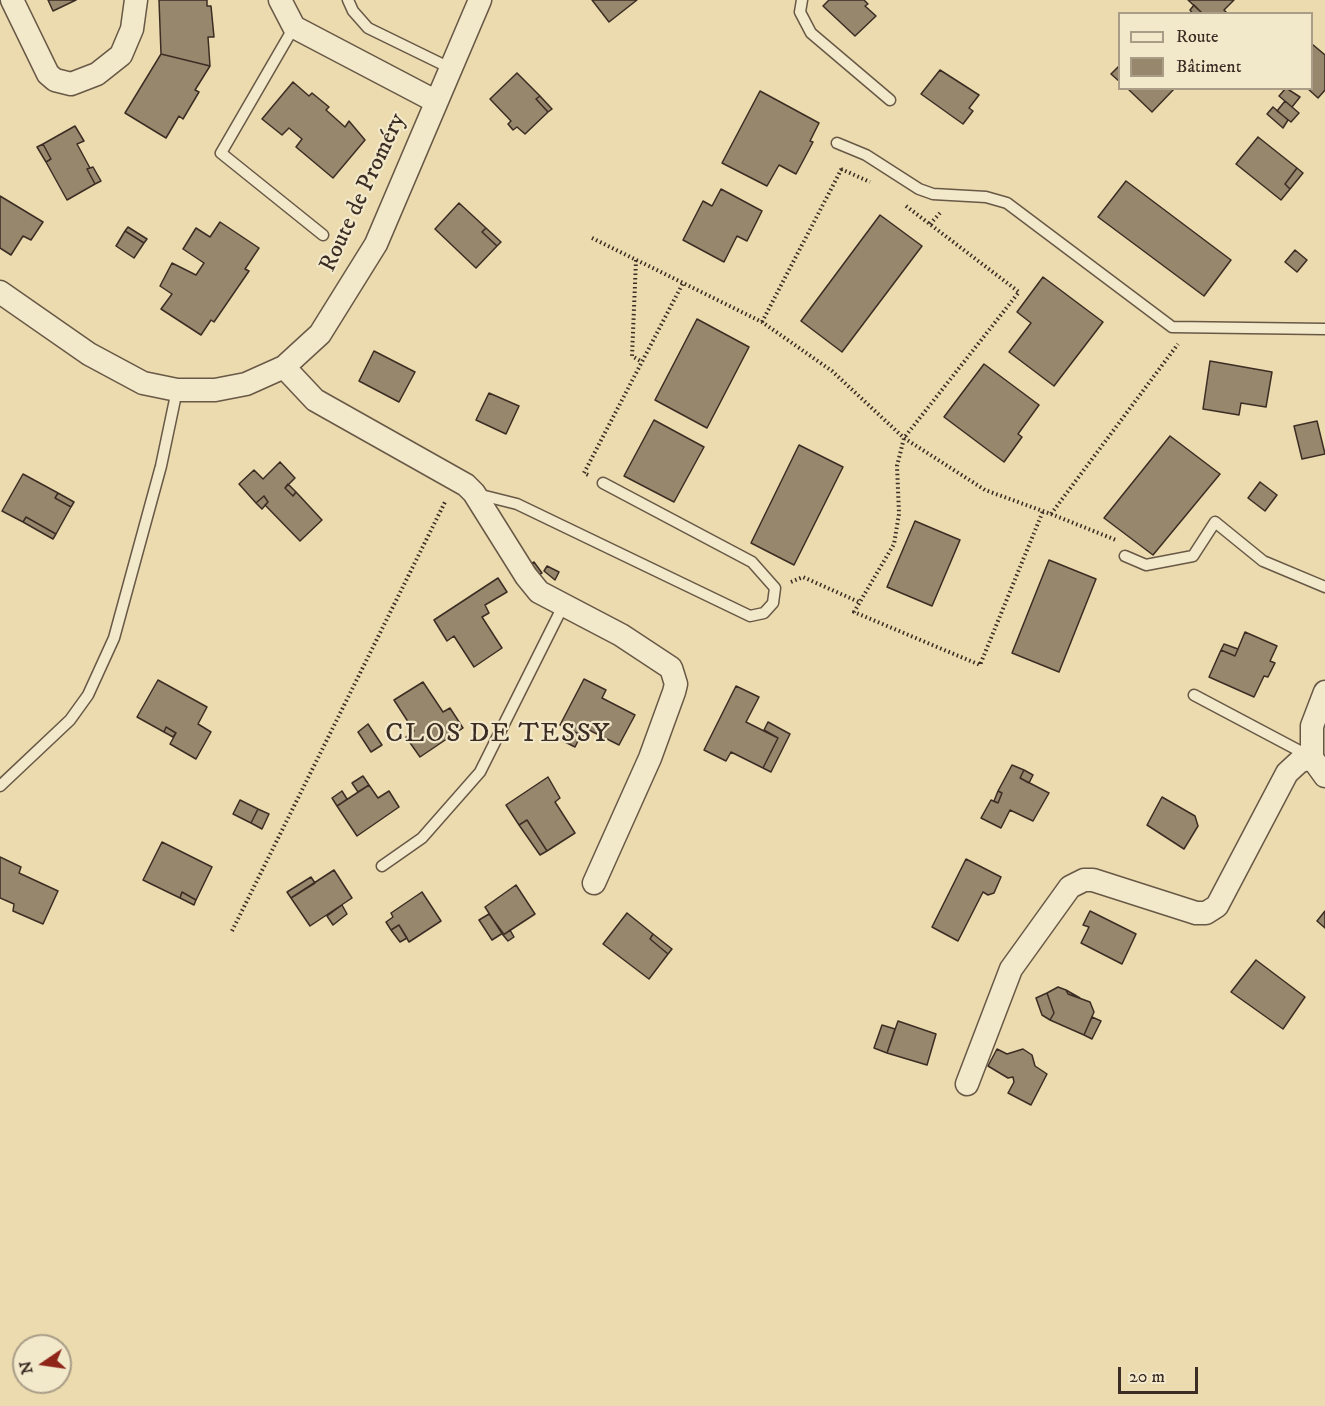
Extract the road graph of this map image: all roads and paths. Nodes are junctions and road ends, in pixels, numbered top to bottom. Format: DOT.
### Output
graph roads {
  1 [pos="12,0"];
  2 [pos="136,0"];
  3 [pos="280,0"];
  4 [pos="348,0"];
  5 [pos="480,0"];
  6 [pos="802,0"];
  7 [pos="294,27"];
  8 [pos="450,68"];
  9 [pos="890,100"];
  10 [pos="435,101"];
  11 [pos="837,143"];
  12 [pos="852,148"];
  13 [pos="841,169"];
  14 [pos="872,183"];
  15 [pos="898,200"];
  16 [pos="323,235"];
  17 [pos="592,238"];
  18 [pos="636,260"];
  19 [pos="683,283"];
  20 [pos="0,292"];
  21 [pos="762,322"];
  22 [pos="1191,327"];
  23 [pos="1325,329"];
  24 [pos="642,362"];
  25 [pos="284,367"];
  26 [pos="177,390"];
  27 [pos="904,438"];
  28 [pos="457,478"];
  29 [pos="603,483"];
  30 [pos="474,493"];
  31 [pos="1043,512"];
  32 [pos="1051,514"];
  33 [pos="1125,556"];
  34 [pos="1325,587"];
  35 [pos="775,588"];
  36 [pos="859,602"];
  37 [pos="563,606"];
  38 [pos="1325,692"];
  39 [pos="1194,695"];
  40 [pos="1312,758"];
  41 [pos="1325,776"];
  42 [pos="0,786"];
  43 [pos="382,866"];
  44 [pos="594,883"];
  45 [pos="232,931"];
  46 [pos="967,1084"];
  1 -- 2 [label="street"];
  3 -- 7 [label="street"];
  4 -- 8 [label="lane"];
  5 -- 8 [label="street, Route de Proméry"];
  6 -- 9 [label="lane"];
  7 -- 10 [label="street"];
  7 -- 16 [label="lane"];
  8 -- 10 [label="street, Route de Proméry"];
  10 -- 25 [label="street, Route de Proméry"];
  11 -- 12 [label="lane"];
  12 -- 13 [label="path"];
  12 -- 22 [label="lane"];
  13 -- 14 [label="path"];
  13 -- 21 [label="path"];
  15 -- 27 [label="path"];
  17 -- 18 [label="path"];
  18 -- 19 [label="path"];
  18 -- 24 [label="path"];
  19 -- 21 [label="path"];
  19 -- 24 [label="path"];
  20 -- 26 [label="street, Route de Proméry"];
  21 -- 27 [label="path"];
  22 -- 23 [label="lane"];
  22 -- 32 [label="path"];
  24 -- 29 [label="path"];
  25 -- 26 [label="street, Route de Proméry"];
  25 -- 28 [label="street"];
  26 -- 42 [label="lane"];
  27 -- 31 [label="path"];
  27 -- 36 [label="path"];
  28 -- 30 [label="street"];
  28 -- 45 [label="path"];
  29 -- 35 [label="lane"];
  30 -- 35 [label="lane"];
  30 -- 37 [label="street"];
  31 -- 32 [label="path"];
  31 -- 36 [label="path"];
  32 -- 33 [label="path"];
  33 -- 34 [label="lane"];
  35 -- 36 [label="path"];
  37 -- 43 [label="lane"];
  37 -- 44 [label="street"];
  38 -- 40 [label="street"];
  39 -- 40 [label="lane"];
  40 -- 41 [label="street"];
  40 -- 46 [label="street"];
}
